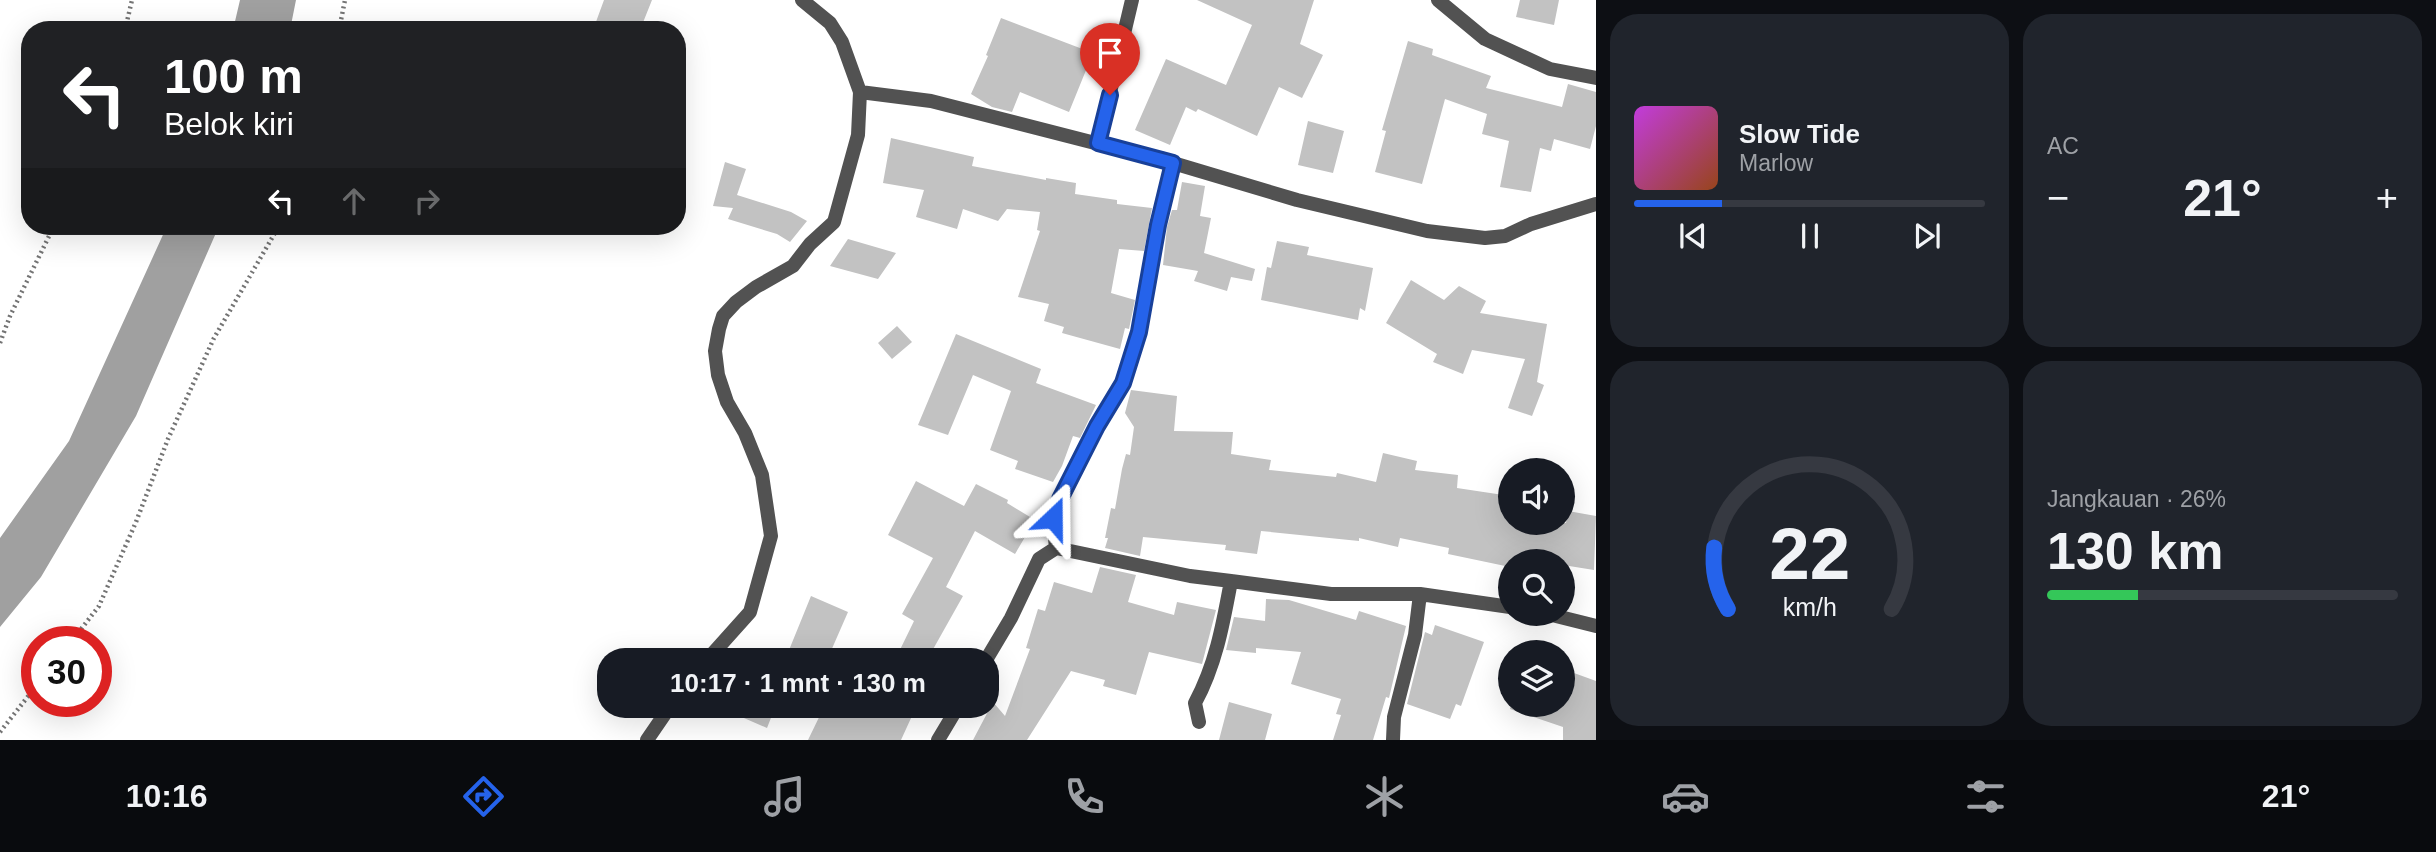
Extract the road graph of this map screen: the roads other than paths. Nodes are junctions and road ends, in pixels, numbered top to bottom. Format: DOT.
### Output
graph roads {
  1 [pos="802,0"];
  2 [pos="1132,0"];
  3 [pos="1438,0"];
  4 [pos="1596,78"];
  5 [pos="860,92"];
  6 [pos="1098,143"];
  7 [pos="1173,163"];
  8 [pos="1596,204"];
  9 [pos="1056,548"];
  10 [pos="1231,581"];
  11 [pos="1420,594"];
  12 [pos="1498,605"];
  13 [pos="1575,621"];
  14 [pos="1596,626"];
  15 [pos="718,648"];
  16 [pos="993,648"];
  17 [pos="662,718"];
  18 [pos="951,718"];
  19 [pos="1199,722"];
  20 [pos="647,740"];
  21 [pos="938,740"];
  22 [pos="1393,740"];
  1 -- 5 [label="street"];
  2 -- 6 [label="street"];
  3 -- 4 [label="street"];
  5 -- 6 [label="street"];
  5 -- 15 [label="street"];
  6 -- 7 [label="street"];
  7 -- 8 [label="street"];
  7 -- 9 [label="street"];
  9 -- 10 [label="street"];
  9 -- 16 [label="street"];
  10 -- 11 [label="street"];
  10 -- 19 [label="street"];
  11 -- 12 [label="street"];
  11 -- 22 [label="street"];
  13 -- 14 [label="street"];
  17 -- 20 [label="street"];
  18 -- 21 [label="street"];
}
